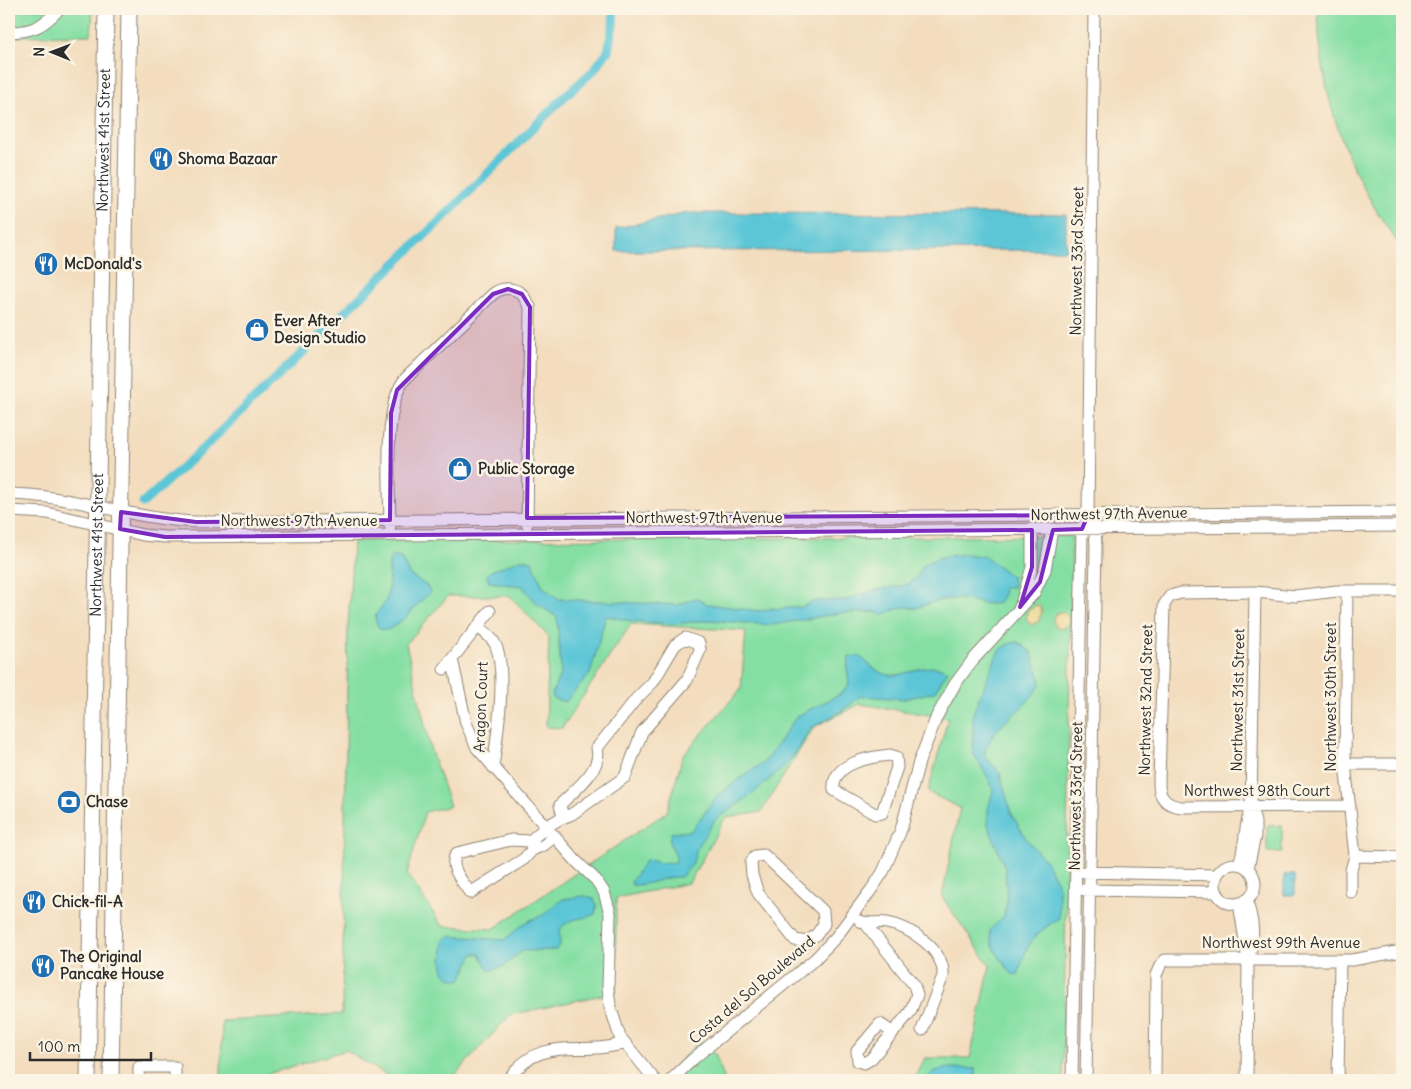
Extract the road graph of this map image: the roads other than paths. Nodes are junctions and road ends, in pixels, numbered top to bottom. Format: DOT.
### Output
graph roads {
  1 [pos="59,9"];
  2 [pos="106,9"];
  3 [pos="129,9"];
  4 [pos="1094,9"];
  5 [pos="9,32"];
  6 [pos="105,52"];
  7 [pos="128,53"];
  8 [pos="104,151"];
  9 [pos="126,175"];
  10 [pos="125,208"];
  11 [pos="103,226"];
  12 [pos="125,256"];
  13 [pos="102,283"];
  14 [pos="124,284"];
  15 [pos="9,494"];
  16 [pos="98,507"];
  17 [pos="9,511"];
  18 [pos="120,512"];
  19 [pos="1402,512"];
  20 [pos="1088,514"];
  21 [pos="875,516"];
  22 [pos="650,517"];
  23 [pos="527,518"];
  24 [pos="390,520"];
  25 [pos="98,524"];
  26 [pos="1402,526"];
  27 [pos="120,529"];
  28 [pos="1082,529"];
  29 [pos="1095,529"];
  30 [pos="1032,530"];
  31 [pos="1052,530"];
  32 [pos="875,531"];
  33 [pos="650,533"];
  34 [pos="527,534"];
  35 [pos="390,535"];
  36 [pos="1347,591"];
  37 [pos="1402,591"];
  38 [pos="1255,592"];
  39 [pos="1020,607"];
  40 [pos="490,611"];
  41 [pos="478,627"];
  42 [pos="452,659"];
  43 [pos="444,669"];
  44 [pos="1345,764"];
  45 [pos="1402,764"];
  46 [pos="493,767"];
  47 [pos="892,785"];
  48 [pos="912,791"];
  49 [pos="1166,802"];
  50 [pos="1350,806"];
  51 [pos="1251,807"];
  52 [pos="563,817"];
  53 [pos="545,826"];
  54 [pos="554,836"];
  55 [pos="531,846"];
  56 [pos="1356,856"];
  57 [pos="1402,856"];
  58 [pos="1244,866"];
  59 [pos="1075,872"];
  60 [pos="1090,872"];
  61 [pos="1217,874"];
  62 [pos="1075,890"];
  63 [pos="1089,890"];
  64 [pos="1217,892"];
  65 [pos="1351,892"];
  66 [pos="1243,902"];
  67 [pos="852,917"];
  68 [pos="865,923"];
  69 [pos="817,934"];
  70 [pos="828,946"];
  71 [pos="1402,951"];
  72 [pos="1248,960"];
  73 [pos="1340,960"];
  74 [pos="910,1012"];
  75 [pos="892,1032"];
  76 [pos="624,1043"];
  77 [pos="88,1080"];
  78 [pos="111,1080"];
  79 [pos="139,1080"];
  80 [pos="175,1080"];
  81 [pos="508,1080"];
  82 [pos="655,1080"];
  83 [pos="671,1080"];
  84 [pos="1072,1080"];
  85 [pos="1086,1080"];
  86 [pos="1154,1080"];
  87 [pos="1247,1080"];
  88 [pos="1338,1080"];
  1 -- 5 [label="street"];
  2 -- 6 [label="main road, Northwest 41st Street"];
  3 -- 7 [label="main road, Northwest 41st Street"];
  4 -- 20 [label="street, Northwest 33rd Street"];
  6 -- 7 [label="main road"];
  6 -- 8 [label="main road, Northwest 41st Street"];
  7 -- 9 [label="main road, Northwest 41st Street"];
  8 -- 9 [label="main road"];
  8 -- 11 [label="main road, Northwest 41st Street"];
  9 -- 10 [label="main road, Northwest 41st Street"];
  10 -- 11 [label="main road"];
  10 -- 12 [label="main road, Northwest 41st Street"];
  11 -- 12 [label="main road"];
  11 -- 13 [label="main road, Northwest 41st Street"];
  12 -- 14 [label="main road, Northwest 41st Street"];
  13 -- 14 [label="main road"];
  13 -- 16 [label="main road, Northwest 41st Street"];
  14 -- 18 [label="main road, Northwest 41st Street"];
  15 -- 16 [label="street, Northwest 97th Avenue"];
  16 -- 18 [label="street, Northwest 97th Avenue"];
  16 -- 25 [label="main road, Northwest 41st Street"];
  17 -- 25 [label="street, Northwest 97th Avenue"];
  18 -- 24 [label="street, Northwest 97th Avenue"];
  18 -- 27 [label="main road, Northwest 41st Street"];
  19 -- 20 [label="street, Northwest 97th Avenue"];
  20 -- 21 [label="street, Northwest 97th Avenue"];
  20 -- 28 [label="street, Northwest 33rd Street"];
  20 -- 29 [label="street, Northwest 33rd Street"];
  21 -- 22 [label="street, Northwest 97th Avenue"];
  21 -- 32 [label="street"];
  22 -- 23 [label="street, Northwest 97th Avenue"];
  22 -- 33 [label="street"];
  23 -- 24 [label="street, Northwest 97th Avenue"];
  23 -- 24 [label="street"];
  23 -- 34 [label="street"];
  24 -- 35 [label="street"];
  25 -- 27 [label="street, Northwest 97th Avenue"];
  25 -- 77 [label="main road, Northwest 41st Street"];
  26 -- 29 [label="street, Northwest 97th Avenue"];
  27 -- 35 [label="street, Northwest 97th Avenue"];
  27 -- 78 [label="main road, Northwest 41st Street"];
  28 -- 29 [label="street, Northwest 97th Avenue"];
  28 -- 31 [label="street, Northwest 97th Avenue"];
  28 -- 59 [label="street, Northwest 33rd Street"];
  29 -- 60 [label="street, Northwest 33rd Street"];
  30 -- 31 [label="street, Northwest 97th Avenue"];
  30 -- 32 [label="street, Northwest 97th Avenue"];
  30 -- 39 [label="street, Costa del Sol Boulevard"];
  31 -- 39 [label="street, Costa del Sol Boulevard"];
  32 -- 33 [label="street, Northwest 97th Avenue"];
  33 -- 34 [label="street, Northwest 97th Avenue"];
  34 -- 35 [label="street, Northwest 97th Avenue"];
  36 -- 37 [label="street"];
  36 -- 38 [label="street"];
  36 -- 44 [label="street, Northwest 30th Street"];
  38 -- 49 [label="street, Northwest 32nd Street"];
  38 -- 51 [label="street, Northwest 31st Street"];
  39 -- 48 [label="street, Costa del Sol Boulevard"];
  40 -- 41 [label="street, Aragon Court"];
  41 -- 42 [label="street, Aragon Court"];
  41 -- 46 [label="street, Aragon Court"];
  42 -- 43 [label="street, Aragon Court"];
  42 -- 46 [label="street"];
  44 -- 45 [label="street"];
  44 -- 50 [label="street, Northwest 30th Street"];
  46 -- 53 [label="street"];
  47 -- 47 [label="street"];
  47 -- 48 [label="street"];
  48 -- 67 [label="street, Costa del Sol Boulevard"];
  49 -- 51 [label="street, Northwest 98th Court"];
  50 -- 51 [label="street, Northwest 98th Court"];
  50 -- 56 [label="street, Northwest 30th Street"];
  51 -- 58 [label="street, Northwest 31st Street"];
  52 -- 52 [label="street"];
  52 -- 53 [label="street"];
  53 -- 54 [label="street"];
  53 -- 55 [label="street"];
  54 -- 55 [label="street"];
  54 -- 76 [label="street"];
  55 -- 55 [label="street"];
  56 -- 57 [label="street"];
  56 -- 65 [label="street, Northwest 30th Street"];
  58 -- 61 [label="street"];
  58 -- 66 [label="street"];
  59 -- 60 [label="street"];
  59 -- 62 [label="street, Northwest 33rd Street"];
  60 -- 61 [label="street"];
  60 -- 63 [label="street, Northwest 33rd Street"];
  61 -- 64 [label="street"];
  62 -- 63 [label="street"];
  62 -- 84 [label="street, Northwest 33rd Street"];
  63 -- 64 [label="street"];
  63 -- 85 [label="street, Northwest 33rd Street"];
  64 -- 66 [label="street"];
  66 -- 72 [label="street"];
  67 -- 68 [label="street"];
  67 -- 70 [label="street, Costa del Sol Boulevard"];
  68 -- 74 [label="street"];
  68 -- 74 [label="street"];
  69 -- 69 [label="street"];
  69 -- 70 [label="street"];
  70 -- 83 [label="street, Costa del Sol Boulevard"];
  71 -- 73 [label="street, Northwest 99th Avenue"];
  72 -- 73 [label="street, Northwest 99th Avenue"];
  72 -- 86 [label="street, Northwest 99th Avenue"];
  72 -- 87 [label="street"];
  73 -- 88 [label="street"];
  74 -- 75 [label="street"];
  76 -- 81 [label="street"];
  76 -- 82 [label="street"];
  79 -- 80 [label="street"];
}
